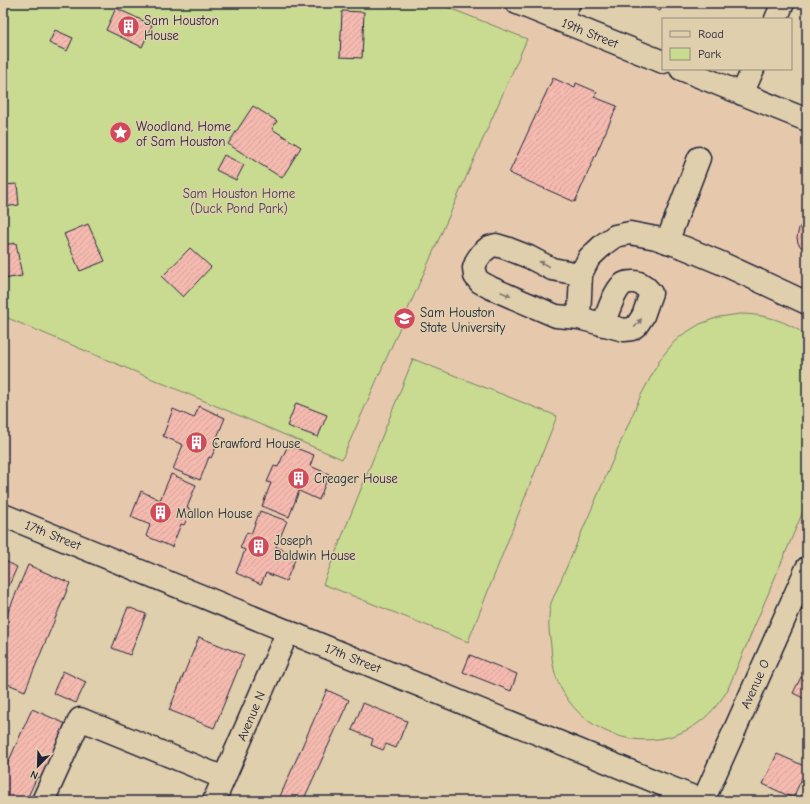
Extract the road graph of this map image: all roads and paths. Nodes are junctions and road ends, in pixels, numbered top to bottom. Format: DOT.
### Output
graph roads {
  1 [pos="517,3"];
  2 [pos="783,3"];
  3 [pos="565,12"];
  4 [pos="776,18"];
  5 [pos="662,61"];
  6 [pos="683,70"];
  7 [pos="753,70"];
  8 [pos="742,94"];
  9 [pos="807,120"];
  10 [pos="699,158"];
  11 [pos="667,242"];
  12 [pos="581,274"];
  13 [pos="807,303"];
  14 [pos="579,318"];
  15 [pos="603,324"];
  16 [pos="3,515"];
  17 [pos="807,568"];
  18 [pos="288,631"];
  19 [pos="224,778"];
  20 [pos="43,801"];
  21 [pos="214,801"];
  22 [pos="703,801"];
  1 -- 3 [label="street, 19th Street"];
  2 -- 4 [label="street"];
  3 -- 5 [label="street, 19th Street"];
  6 -- 8 [label="street"];
  7 -- 8 [label="street"];
  8 -- 9 [label="street"];
  10 -- 11 [label="street"];
  11 -- 12 [label="street"];
  11 -- 13 [label="street"];
  12 -- 14 [label="street"];
  12 -- 14 [label="street, one-way"];
  14 -- 15 [label="street"];
  16 -- 18 [label="street, 17th Street"];
  17 -- 22 [label="street, Avenue O"];
  18 -- 19 [label="street, Avenue N"];
  18 -- 22 [label="street, 17th Street"];
  19 -- 20 [label="street"];
  19 -- 21 [label="street, Avenue N"];
}
